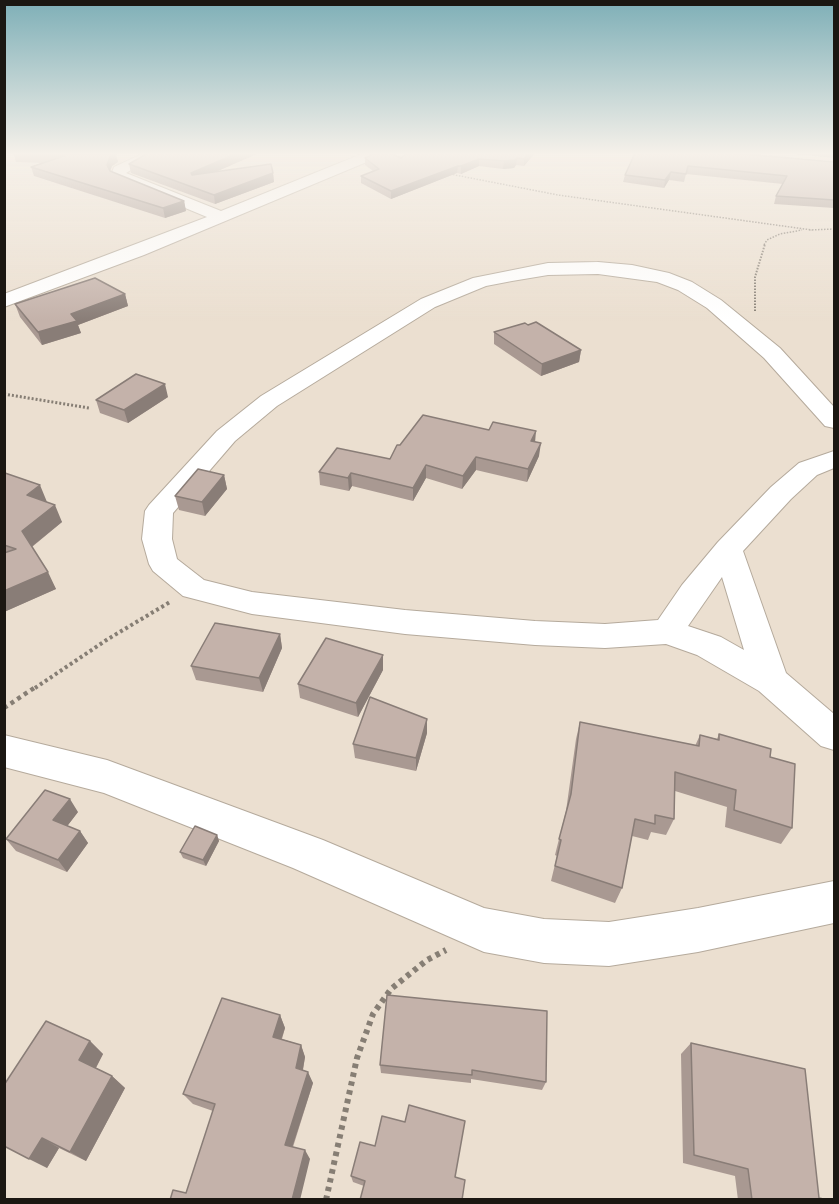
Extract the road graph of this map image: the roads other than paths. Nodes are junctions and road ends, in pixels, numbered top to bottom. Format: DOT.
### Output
graph roads {
  1 [pos="203,209"];
  2 [pos="237,209"];
  3 [pos="220,216"];
  4 [pos="4,301"];
  5 [pos="834,421"];
  6 [pos="834,459"];
  7 [pos="728,549"];
  8 [pos="667,632"];
  9 [pos="771,681"];
  10 [pos="834,735"];
  11 [pos="4,752"];
  12 [pos="834,902"];
  1 -- 3 [label="street"];
  2 -- 3 [label="street"];
  3 -- 4 [label="street"];
  5 -- 8 [label="street"];
  6 -- 7 [label="street"];
  7 -- 8 [label="street"];
  7 -- 9 [label="street"];
  8 -- 9 [label="street"];
  9 -- 10 [label="street"];
  11 -- 12 [label="street"];
}
